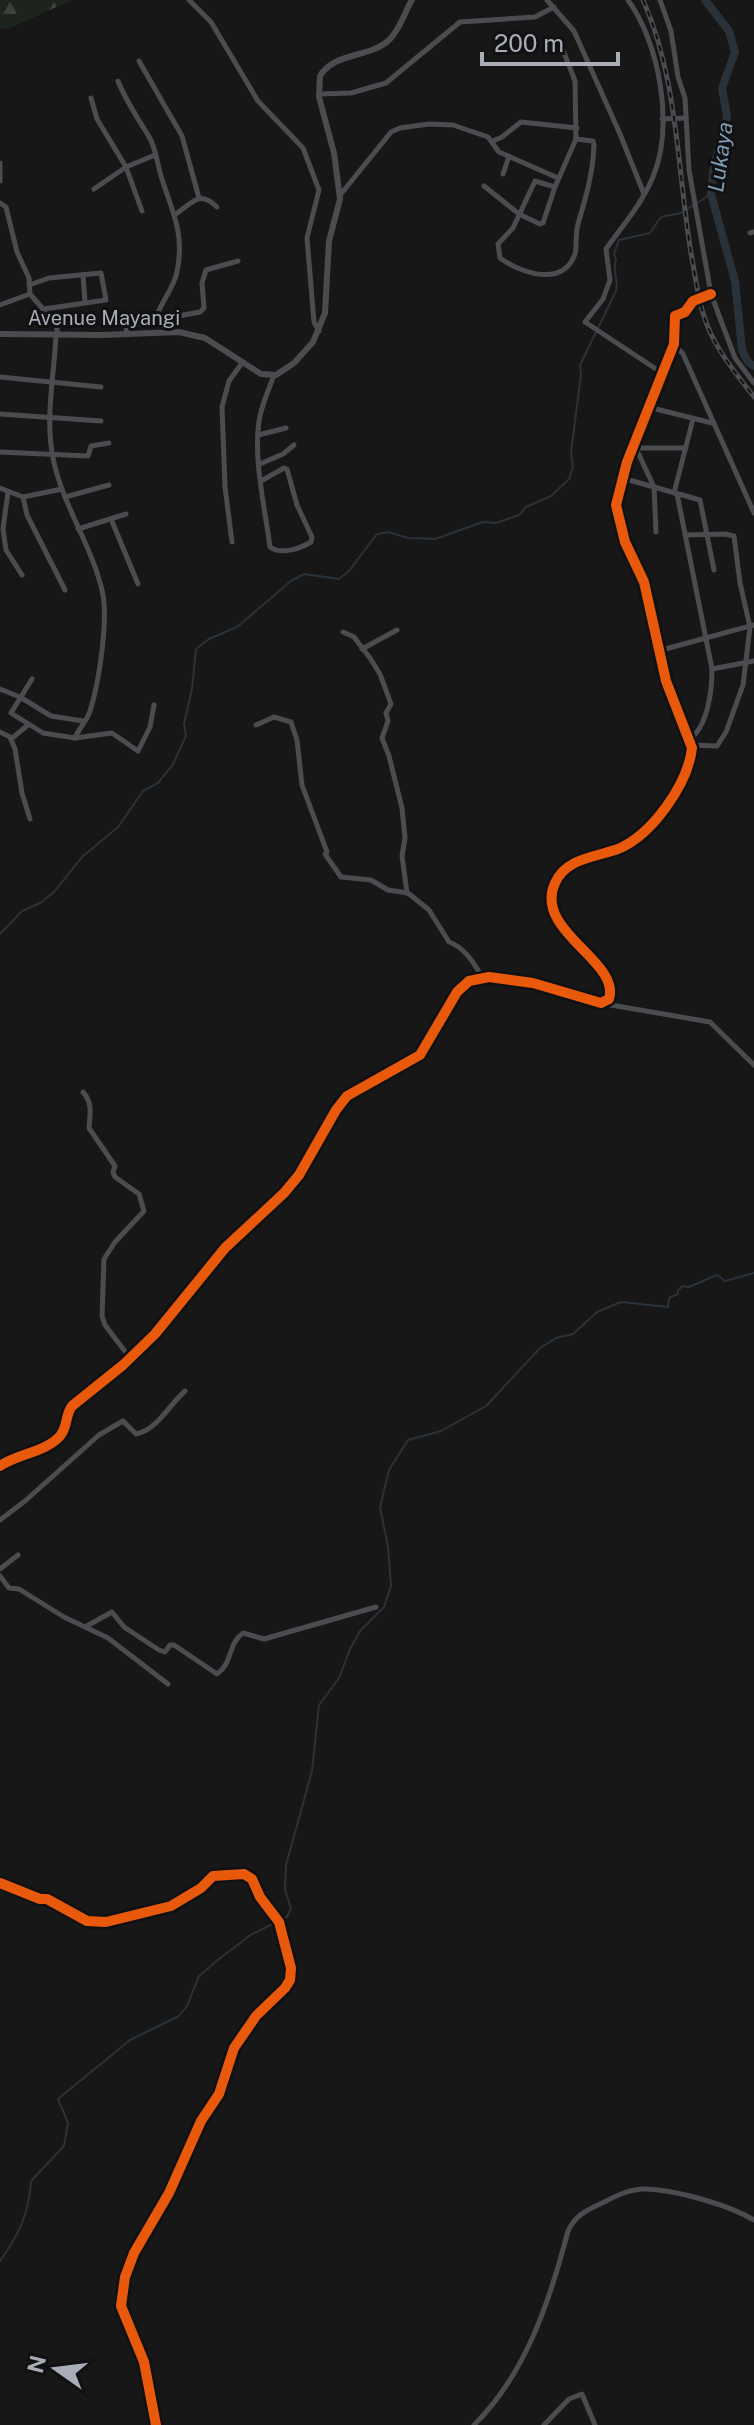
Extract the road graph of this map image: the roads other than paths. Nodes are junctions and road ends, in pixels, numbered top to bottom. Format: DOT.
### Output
graph roads {
  1 [pos="189,0"];
  2 [pos="412,0"];
  3 [pos="547,0"];
  4 [pos="628,0"];
  5 [pos="660,0"];
  6 [pos="554,7"];
  7 [pos="561,45"];
  8 [pos="139,61"];
  9 [pos="118,81"];
  10 [pos="319,94"];
  11 [pos="91,98"];
  12 [pos="686,118"];
  13 [pos="662,119"];
  14 [pos="577,128"];
  15 [pos="576,139"];
  16 [pos="493,141"];
  17 [pos="155,155"];
  18 [pos="509,156"];
  19 [pos="0,163"];
  20 [pos="126,167"];
  21 [pos="503,174"];
  22 [pos="558,178"];
  23 [pos="0,181"];
  24 [pos="484,186"];
  25 [pos="555,187"];
  26 [pos="94,189"];
  27 [pos="341,194"];
  28 [pos="644,195"];
  29 [pos="199,198"];
  30 [pos="0,203"];
  31 [pos="217,207"];
  32 [pos="142,211"];
  33 [pos="176,214"];
  34 [pos="519,214"];
  35 [pos="238,261"];
  36 [pos="83,275"];
  37 [pos="29,285"];
  38 [pos="30,294"];
  39 [pos="711,294"];
  40 [pos="85,302"];
  41 [pos="0,305"];
  42 [pos="44,309"];
  43 [pos="155,322"];
  44 [pos="319,331"];
  45 [pos="0,334"];
  46 [pos="127,334"];
  47 [pos="57,335"];
  48 [pos="242,363"];
  49 [pos="662,373"];
  50 [pos="274,375"];
  51 [pos="0,377"];
  52 [pos="54,382"];
  53 [pos="754,383"];
  54 [pos="101,387"];
  55 [pos="648,407"];
  56 [pos="0,414"];
  57 [pos="50,418"];
  58 [pos="693,419"];
  59 [pos="101,421"];
  60 [pos="713,423"];
  61 [pos="286,428"];
  62 [pos="258,435"];
  63 [pos="109,443"];
  64 [pos="294,445"];
  65 [pos="686,448"];
  66 [pos="0,452"];
  67 [pos="52,455"];
  68 [pos="260,464"];
  69 [pos="622,478"];
  70 [pos="261,481"];
  71 [pos="109,485"];
  72 [pos="654,487"];
  73 [pos="0,488"];
  74 [pos="62,489"];
  75 [pos="8,492"];
  76 [pos="675,493"];
  77 [pos="23,497"];
  78 [pos="65,497"];
  79 [pos="754,513"];
  80 [pos="126,514"];
  81 [pos="111,519"];
  82 [pos="78,529"];
  83 [pos="656,532"];
  84 [pos="685,535"];
  85 [pos="708,535"];
  86 [pos="232,542"];
  87 [pos="714,570"];
  88 [pos="22,575"];
  89 [pos="138,584"];
  90 [pos="65,590"];
  91 [pos="752,626"];
  92 [pos="397,630"];
  93 [pos="343,632"];
  94 [pos="707,638"];
  95 [pos="362,649"];
  96 [pos="658,651"];
  97 [pos="754,661"];
  98 [pos="746,662"];
  99 [pos="712,669"];
  100 [pos="32,679"];
  101 [pos="0,689"];
  102 [pos="20,697"];
  103 [pos="154,705"];
  104 [pos="84,721"];
  105 [pos="28,725"];
  106 [pos="256,725"];
  107 [pos="0,732"];
  108 [pos="75,738"];
  109 [pos="11,739"];
  110 [pos="30,819"];
  111 [pos="407,893"];
  112 [pos="482,977"];
  113 [pos="605,1004"];
  114 [pos="750,1057"];
  115 [pos="754,1065"];
  116 [pos="83,1092"];
  117 [pos="130,1358"];
  118 [pos="185,1391"];
  119 [pos="0,1520"];
  120 [pos="18,1555"];
  121 [pos="0,1569"];
  122 [pos="0,1576"];
  123 [pos="376,1607"];
  124 [pos="85,1627"];
  125 [pos="168,1684"];
  126 [pos="0,1883"];
  127 [pos="754,2220"];
  128 [pos="156,2425"];
  129 [pos="474,2425"];
  130 [pos="544,2425"];
  131 [pos="595,2425"];
  1 -- 44 [label="street"];
  2 -- 10 [label="street"];
  3 -- 6 [label="street"];
  4 -- 13 [label="street"];
  5 -- 12 [label="street"];
  6 -- 10 [label="street"];
  6 -- 28 [label="street"];
  7 -- 14 [label="street"];
  8 -- 29 [label="street"];
  9 -- 17 [label="street"];
  10 -- 27 [label="street"];
  11 -- 20 [label="street"];
  12 -- 13 [label="street"];
  12 -- 39 [label="street"];
  13 -- 28 [label="street"];
  14 -- 15 [label="street"];
  14 -- 16 [label="street"];
  15 -- 22 [label="street"];
  15 -- 34 [label="street"];
  16 -- 18 [label="street"];
  16 -- 27 [label="street"];
  17 -- 20 [label="street"];
  17 -- 33 [label="street"];
  18 -- 21 [label="street"];
  18 -- 22 [label="street"];
  19 -- 23 [label="street"];
  20 -- 26 [label="street"];
  20 -- 32 [label="street"];
  22 -- 25 [label="street"];
  24 -- 34 [label="street"];
  25 -- 34 [label="street"];
  25 -- 34 [label="street"];
  27 -- 44 [label="street"];
  28 -- 49 [label="street"];
  29 -- 31 [label="street"];
  29 -- 33 [label="street"];
  30 -- 37 [label="street"];
  33 -- 43 [label="street"];
  35 -- 43 [label="street"];
  36 -- 37 [label="street"];
  36 -- 40 [label="street"];
  36 -- 40 [label="street"];
  37 -- 38 [label="street"];
  38 -- 41 [label="street"];
  38 -- 42 [label="street"];
  39 -- 53 [label="street"];
  39 -- 60 [label="street"];
  40 -- 42 [label="street"];
  42 -- 47 [label="street"];
  43 -- 46 [label="street"];
  44 -- 50 [label="street"];
  45 -- 47 [label="street, Avenue Mayangi"];
  46 -- 47 [label="street, Avenue Mayangi"];
  46 -- 48 [label="street, Avenue Mayangi"];
  47 -- 52 [label="street"];
  48 -- 50 [label="street, Avenue Mayangi"];
  48 -- 86 [label="street"];
  50 -- 62 [label="street"];
  51 -- 52 [label="street"];
  52 -- 54 [label="street"];
  52 -- 57 [label="street"];
  55 -- 58 [label="street"];
  56 -- 57 [label="street"];
  57 -- 59 [label="street"];
  57 -- 67 [label="street"];
  58 -- 60 [label="street"];
  58 -- 65 [label="street"];
  60 -- 79 [label="street"];
  61 -- 62 [label="street"];
  62 -- 68 [label="street"];
  63 -- 67 [label="street"];
  64 -- 68 [label="street"];
  65 -- 72 [label="street"];
  65 -- 76 [label="street"];
  66 -- 67 [label="street"];
  67 -- 74 [label="street"];
  68 -- 70 [label="street"];
  69 -- 72 [label="street"];
  70 -- 70 [label="street"];
  71 -- 78 [label="street"];
  72 -- 76 [label="street"];
  72 -- 83 [label="street"];
  73 -- 75 [label="street"];
  74 -- 77 [label="street"];
  74 -- 78 [label="street"];
  75 -- 77 [label="street"];
  75 -- 88 [label="street"];
  76 -- 84 [label="street"];
  76 -- 85 [label="street"];
  77 -- 90 [label="street"];
  78 -- 82 [label="street"];
  80 -- 81 [label="street"];
  81 -- 82 [label="street"];
  81 -- 89 [label="street"];
  82 -- 104 [label="street"];
  84 -- 85 [label="street"];
  84 -- 94 [label="street"];
  85 -- 87 [label="street"];
  85 -- 91 [label="street"];
  91 -- 94 [label="street"];
  91 -- 98 [label="street"];
  92 -- 95 [label="street"];
  93 -- 95 [label="street"];
  94 -- 96 [label="street"];
  94 -- 99 [label="street"];
  95 -- 111 [label="street"];
  97 -- 98 [label="street"];
  98 -- 99 [label="street"];
  98 -- 99 [label="street"];
  100 -- 102 [label="street"];
  101 -- 102 [label="street"];
  102 -- 104 [label="street"];
  102 -- 105 [label="street"];
  103 -- 108 [label="street"];
  104 -- 108 [label="street"];
  105 -- 108 [label="street"];
  105 -- 109 [label="street"];
  106 -- 111 [label="street"];
  107 -- 109 [label="street"];
  109 -- 110 [label="street"];
  111 -- 112 [label="street"];
  113 -- 114 [label="street"];
  114 -- 115 [label="street"];
  116 -- 117 [label="street"];
  118 -- 119 [label="street"];
  120 -- 121 [label="street"];
  122 -- 124 [label="street"];
  123 -- 124 [label="street"];
  124 -- 125 [label="street"];
  126 -- 128 [label="street"];
  127 -- 129 [label="street"];
  130 -- 131 [label="street"];
}
